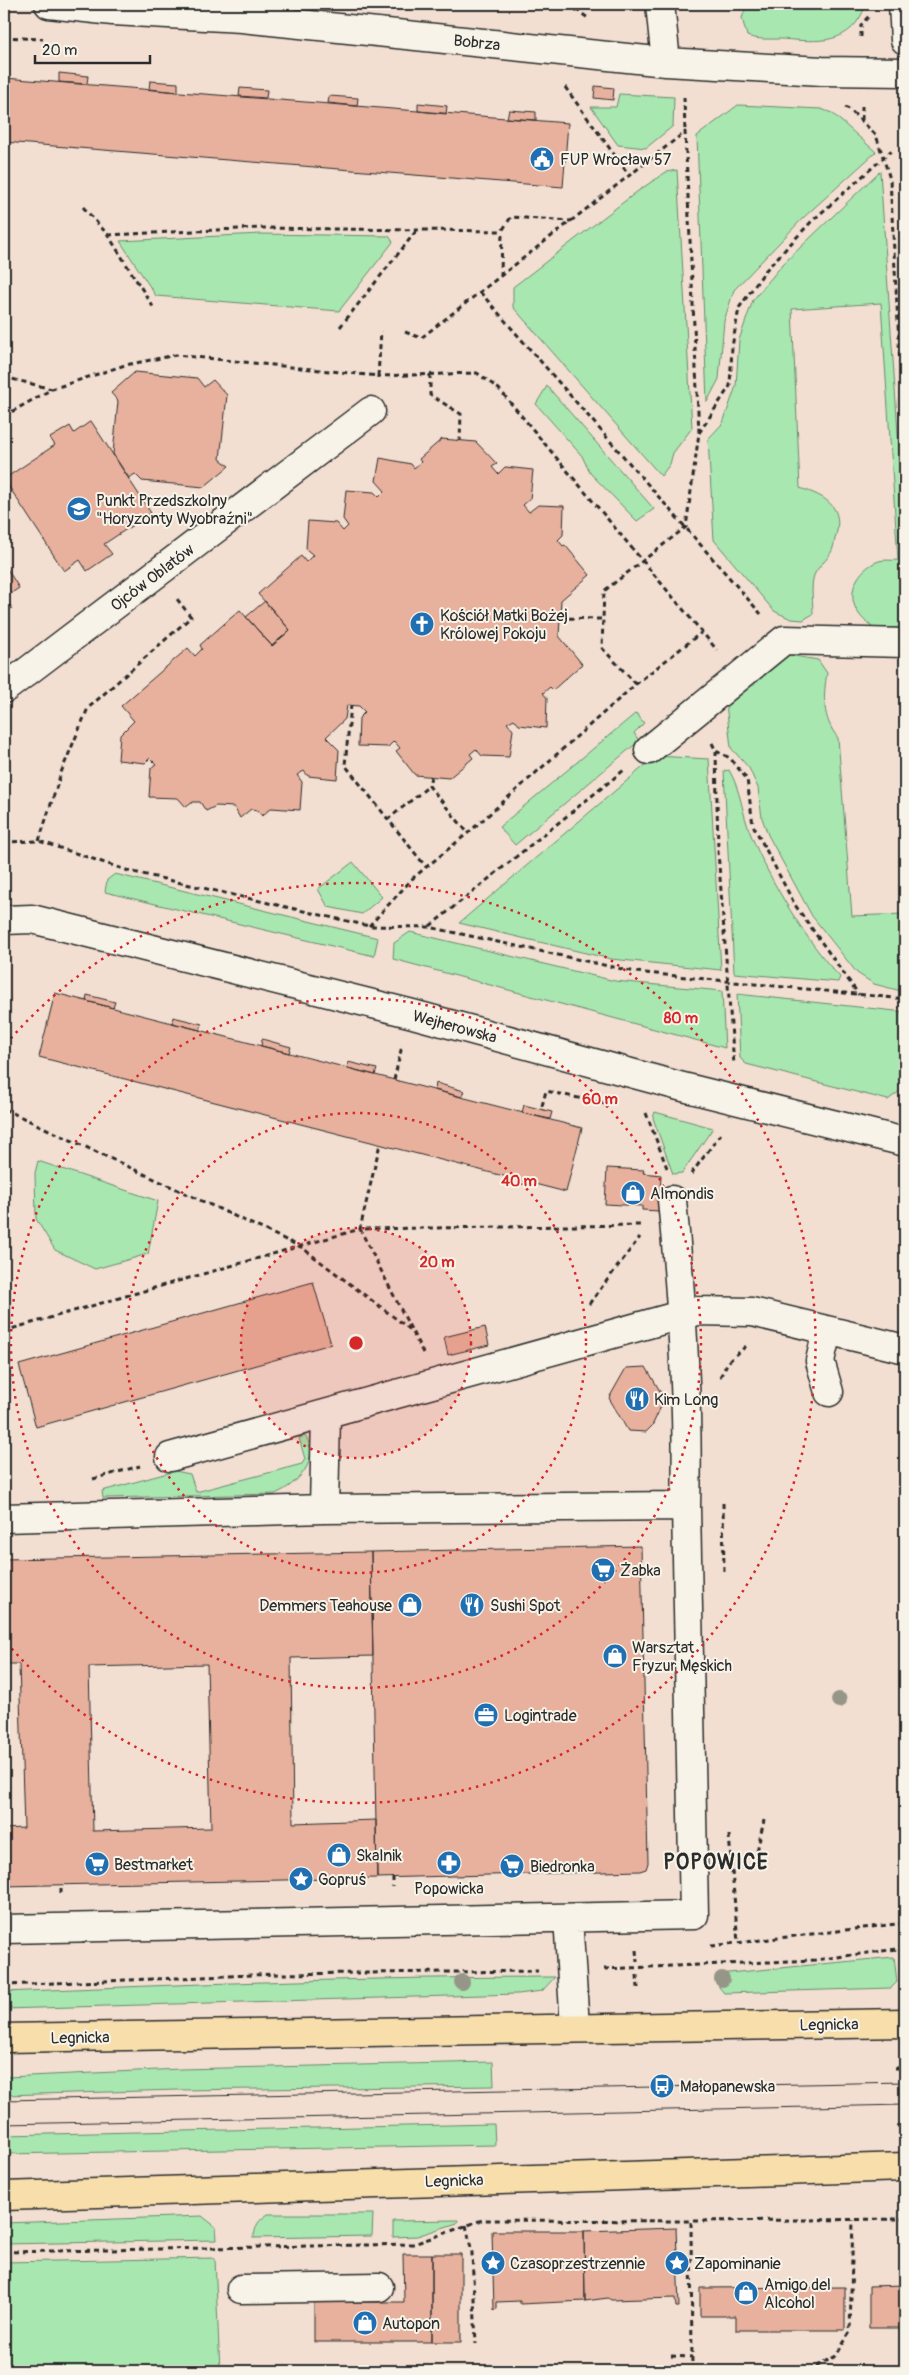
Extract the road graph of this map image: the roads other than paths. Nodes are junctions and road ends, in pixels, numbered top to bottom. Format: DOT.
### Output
graph roads {
  1 [pos="50,4"];
  2 [pos="660,4"];
  3 [pos="666,62"];
  4 [pos="905,72"];
  5 [pos="371,410"];
  6 [pos="905,643"];
  7 [pos="4,689"];
  8 [pos="649,750"];
  9 [pos="4,920"];
  10 [pos="905,1142"];
  11 [pos="671,1188"];
  12 [pos="683,1313"];
  13 [pos="827,1331"];
  14 [pos="905,1349"];
  15 [pos="829,1392"];
  16 [pos="326,1415"];
  17 [pos="170,1457"];
  18 [pos="686,1506"];
  19 [pos="324,1509"];
  20 [pos="4,1518"];
  21 [pos="568,1918"];
  22 [pos="4,1929"];
  23 [pos="905,2023"];
  24 [pos="575,2027"];
  25 [pos="4,2038"];
  26 [pos="905,2167"];
  27 [pos="4,2196"];
  28 [pos="380,2287"];
  29 [pos="241,2289"];
  1 -- 3 [label="street, Bobrza"];
  2 -- 3 [label="street"];
  3 -- 4 [label="street, Bobrza"];
  5 -- 7 [label="street, Ojców Oblatów"];
  6 -- 8 [label="street"];
  9 -- 10 [label="street, Wejherowska"];
  11 -- 12 [label="street"];
  12 -- 13 [label="street"];
  12 -- 16 [label="street"];
  12 -- 18 [label="street"];
  13 -- 14 [label="street"];
  13 -- 15 [label="street"];
  16 -- 17 [label="street"];
  16 -- 19 [label="street"];
  18 -- 19 [label="street"];
  18 -- 21 [label="street"];
  19 -- 20 [label="street"];
  21 -- 22 [label="street"];
  21 -- 24 [label="street"];
  23 -- 24 [label="main road, Legnicka"];
  24 -- 25 [label="main road, Legnicka"];
  26 -- 27 [label="main road, Legnicka"];
  28 -- 29 [label="street"];
}
